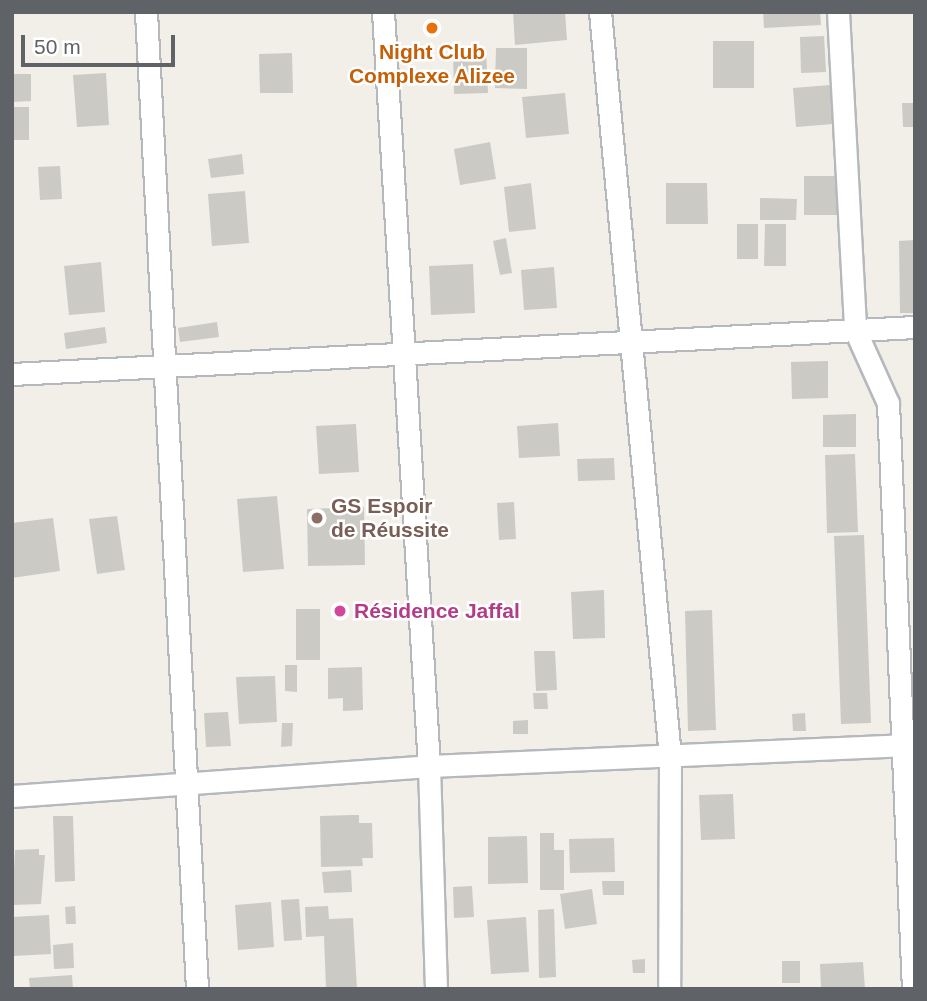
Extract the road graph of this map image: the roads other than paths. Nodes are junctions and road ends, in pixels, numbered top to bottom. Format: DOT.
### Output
graph roads {
  1 [pos="146,12"];
  2 [pos="383,12"];
  3 [pos="600,12"];
  4 [pos="838,12"];
  5 [pos="915,327"];
  6 [pos="855,330"];
  7 [pos="630,342"];
  8 [pos="402,354"];
  9 [pos="164,366"];
  10 [pos="12,374"];
  11 [pos="910,745"];
  12 [pos="670,757"];
  13 [pos="429,766"];
  14 [pos="186,784"];
  15 [pos="12,796"];
  16 [pos="197,989"];
  17 [pos="436,989"];
  18 [pos="669,989"];
  19 [pos="913,989"];
  1 -- 9 [label="street"];
  2 -- 8 [label="street"];
  3 -- 7 [label="street"];
  4 -- 6 [label="street"];
  5 -- 6 [label="street"];
  6 -- 7 [label="street"];
  6 -- 11 [label="street"];
  7 -- 8 [label="street"];
  7 -- 12 [label="street"];
  8 -- 9 [label="street"];
  8 -- 13 [label="street"];
  9 -- 10 [label="street"];
  9 -- 14 [label="street"];
  11 -- 12 [label="street"];
  11 -- 19 [label="street"];
  12 -- 13 [label="street"];
  12 -- 18 [label="street"];
  13 -- 14 [label="street"];
  13 -- 17 [label="street"];
  14 -- 15 [label="street"];
  14 -- 16 [label="street"];
}
